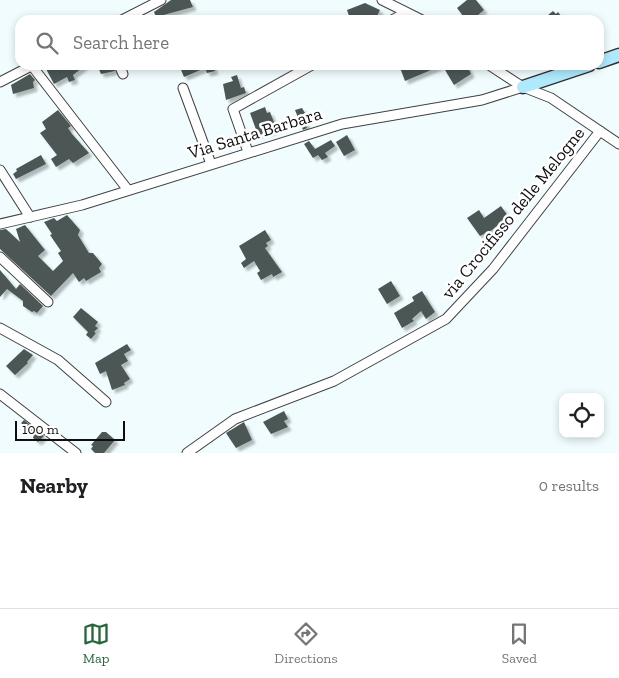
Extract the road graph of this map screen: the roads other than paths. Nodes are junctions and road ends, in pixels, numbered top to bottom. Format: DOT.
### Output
graph roads {
  1 [pos="161,0"];
  2 [pos="382,0"];
  3 [pos="148,3"];
  4 [pos="405,13"];
  5 [pos="130,15"];
  6 [pos="401,15"];
  7 [pos="410,15"];
  8 [pos="619,55"];
  9 [pos="604,60"];
  10 [pos="23,70"];
  11 [pos="36,70"];
  12 [pos="303,70"];
  13 [pos="496,70"];
  14 [pos="575,70"];
  15 [pos="0,82"];
  16 [pos="183,88"];
  17 [pos="523,88"];
  18 [pos="600,131"];
  19 [pos="619,144"];
  20 [pos="248,152"];
  21 [pos="211,164"];
  22 [pos="0,170"];
  23 [pos="128,190"];
  24 [pos="30,217"];
  25 [pos="0,224"];
  26 [pos="0,257"];
  27 [pos="48,302"];
  28 [pos="0,328"];
  29 [pos="0,394"];
  30 [pos="106,402"];
  31 [pos="76,453"];
  32 [pos="187,453"];
  1 -- 3 [label="street"];
  2 -- 4 [label="street"];
  3 -- 5 [label="street"];
  4 -- 6 [label="street"];
  4 -- 7 [label="street"];
  8 -- 9 [label="street"];
  10 -- 15 [label="street"];
  11 -- 23 [label="street"];
  12 -- 20 [label="street"];
  13 -- 17 [label="street"];
  14 -- 17 [label="street"];
  16 -- 21 [label="street"];
  17 -- 18 [label="street"];
  17 -- 20 [label="street, Via Santa Barbara"];
  18 -- 19 [label="street"];
  18 -- 32 [label="street, via Crocifisso delle Melogne"];
  20 -- 21 [label="street, Via Santa Barbara"];
  21 -- 23 [label="street, Via Santa Barbara"];
  22 -- 24 [label="street"];
  23 -- 24 [label="street, Via Santa Barbara"];
  24 -- 25 [label="street, Via Santa Barbara"];
  26 -- 27 [label="street"];
  28 -- 30 [label="street"];
  29 -- 31 [label="street"];
}
